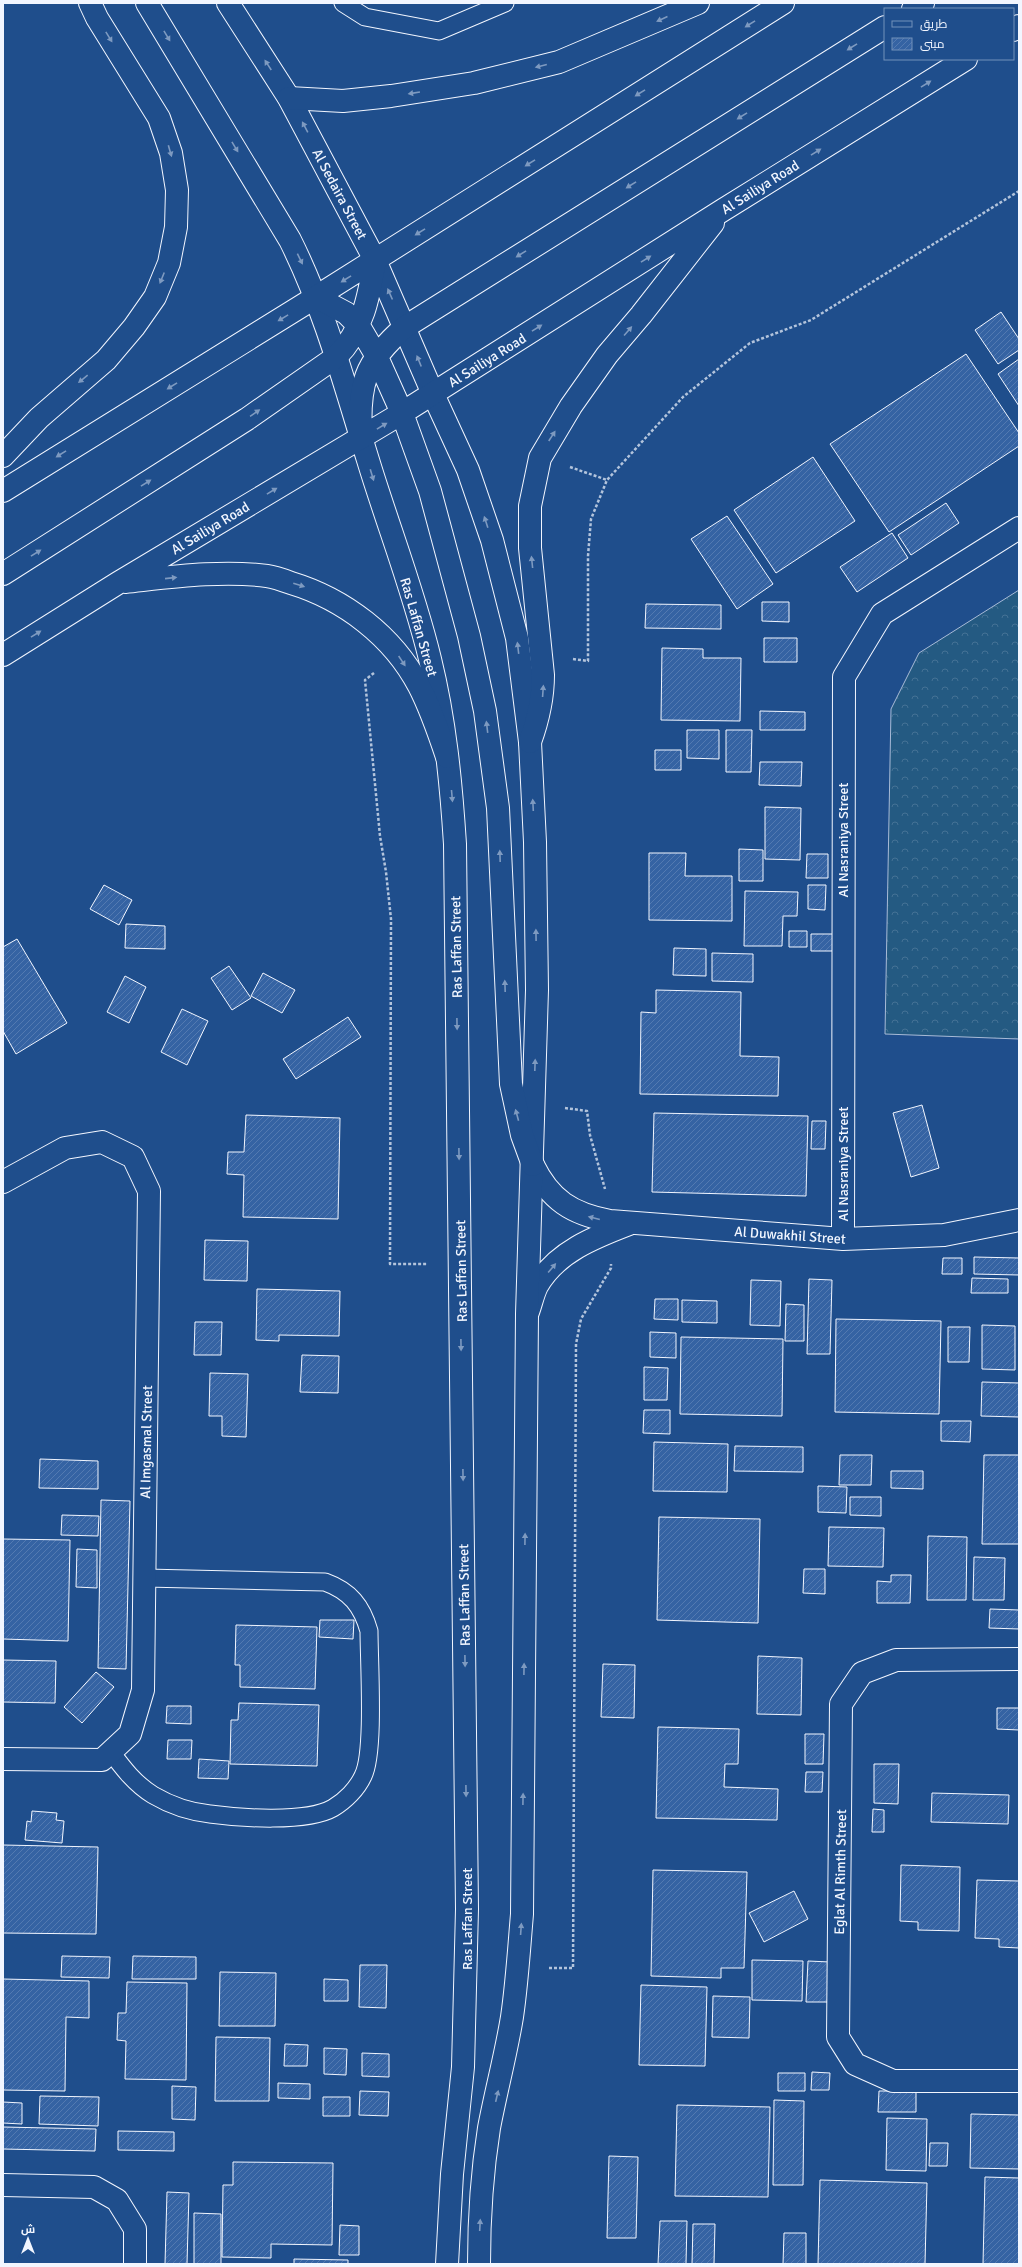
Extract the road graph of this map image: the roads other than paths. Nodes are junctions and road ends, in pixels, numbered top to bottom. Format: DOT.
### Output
graph roads {
  1 [pos="90,3"];
  2 [pos="147,3"];
  3 [pos="228,3"];
  4 [pos="343,3"];
  5 [pos="505,3"];
  6 [pos="698,3"];
  7 [pos="783,3"];
  8 [pos="884,28"];
  9 [pos="964,60"];
  10 [pos="289,98"];
  11 [pos="723,210"];
  12 [pos="375,260"];
  13 [pos="316,298"];
  14 [pos="359,326"];
  15 [pos="405,327"];
  16 [pos="376,355"];
  17 [pos="336,357"];
  18 [pos="433,394"];
  19 [pos="402,413"];
  20 [pos="361,438"];
  21 [pos="3,456"];
  22 [pos="3,491"];
  23 [pos="1019,528"];
  24 [pos="3,574"];
  25 [pos="118,583"];
  26 [pos="3,655"];
  27 [pos="530,742"];
  28 [pos="447,757"];
  29 [pos="533,1165"];
  30 [pos="3,1182"];
  31 [pos="1019,1220"];
  32 [pos="610,1226"];
  33 [pos="843,1239"];
  34 [pos="527,1314"];
  35 [pos="145,1578"];
  36 [pos="1019,1659"];
  37 [pos="111,1752"];
  38 [pos="3,1760"];
  39 [pos="1019,2081"];
  40 [pos="3,2185"];
  41 [pos="135,2264"];
  42 [pos="447,2264"];
  43 [pos="479,2264"];
  1 -- 21 [label="street, one-way"];
  2 -- 13 [label="street, one-way"];
  10 -- 3 [label="street, Al Sedaira Street, one-way"];
  4 -- 5 [label="lane"];
  6 -- 10 [label="street, one-way"];
  7 -- 12 [label="street, one-way"];
  8 -- 15 [label="street, one-way"];
  11 -- 9 [label="street, Al Sailiya Road, one-way"];
  12 -- 10 [label="street, Al Sedaira Street, one-way"];
  18 -- 11 [label="street, Al Sailiya Road, one-way"];
  27 -- 11 [label="street, one-way"];
  12 -- 13 [label="street, one-way"];
  12 -- 14 [label="street"];
  15 -- 12 [label="street, Al Sedaira Street, one-way"];
  13 -- 14 [label="street"];
  13 -- 17 [label="street, Ras Laffan Street"];
  13 -- 22 [label="street, one-way"];
  14 -- 16 [label="street"];
  14 -- 17 [label="street"];
  15 -- 16 [label="street"];
  18 -- 15 [label="street, Al Sedaira Street, one-way"];
  16 -- 19 [label="street"];
  16 -- 20 [label="street"];
  17 -- 20 [label="street, Ras Laffan Street"];
  24 -- 17 [label="street, one-way"];
  18 -- 19 [label="street, Al Sailiya Road"];
  27 -- 18 [label="street, one-way"];
  20 -- 19 [label="street, Al Sailiya Road, one-way"];
  29 -- 19 [label="street, one-way"];
  25 -- 20 [label="street, Al Sailiya Road, one-way"];
  20 -- 28 [label="street, Ras Laffan Street, one-way"];
  23 -- 33 [label="street, Al Nasraniya Street"];
  26 -- 25 [label="street, Al Sailiya Road, one-way"];
  25 -- 28 [label="street, one-way"];
  29 -- 27 [label="street, one-way"];
  28 -- 42 [label="street, Ras Laffan Street, one-way"];
  32 -- 29 [label="street, Al Duwakhil Street, one-way"];
  29 -- 34 [label="street"];
  30 -- 35 [label="street, Al Imgasmal Street"];
  31 -- 33 [label="street, Al Duwakhil Street"];
  32 -- 33 [label="street, Al Duwakhil Street"];
  34 -- 32 [label="street, one-way"];
  43 -- 34 [label="street, one-way"];
  35 -- 37 [label="street, Al Imgasmal Street"];
  35 -- 37 [label="lane"];
  36 -- 39 [label="street, Eglat Al Rimth Street"];
  37 -- 38 [label="street, Al Imgasmal Street"];
  40 -- 41 [label="street"];
}
